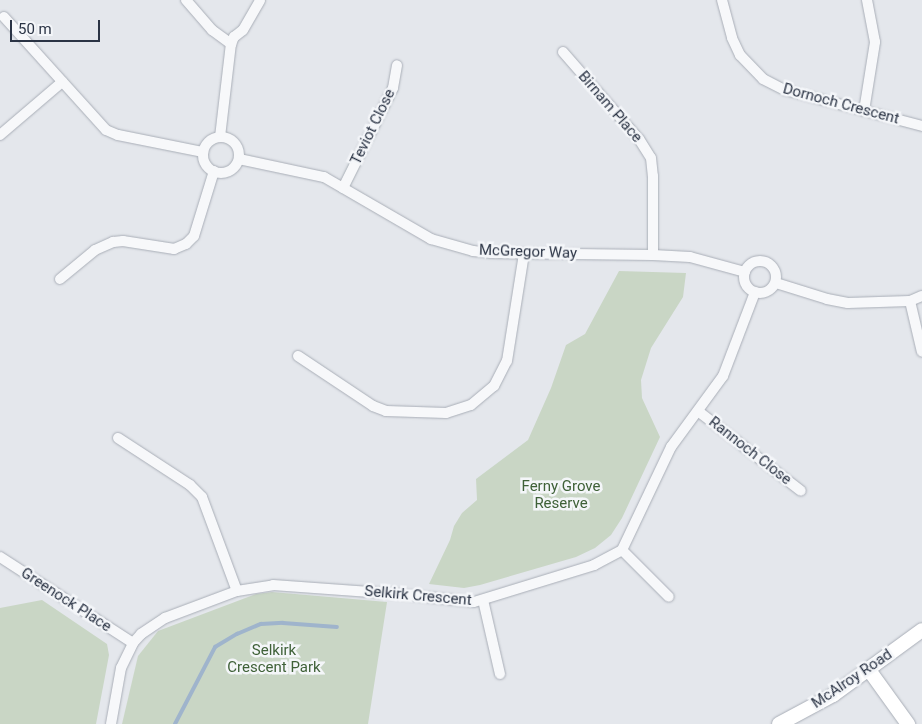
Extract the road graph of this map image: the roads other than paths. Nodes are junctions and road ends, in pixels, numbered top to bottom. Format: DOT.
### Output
graph roads {
  1 [pos="186,0"];
  2 [pos="260,0"];
  3 [pos="722,0"];
  4 [pos="867,0"];
  5 [pos="4,17"];
  6 [pos="231,44"];
  7 [pos="563,52"];
  8 [pos="397,64"];
  9 [pos="62,82"];
  10 [pos="864,111"];
  11 [pos="922,126"];
  12 [pos="0,135"];
  13 [pos="220,138"];
  14 [pos="204,152"];
  15 [pos="239,159"];
  16 [pos="214,171"];
  17 [pos="344,188"];
  18 [pos="524,254"];
  19 [pos="653,255"];
  20 [pos="745,272"];
  21 [pos="60,279"];
  22 [pos="776,282"];
  23 [pos="754,292"];
  24 [pos="922,296"];
  25 [pos="910,300"];
  26 [pos="922,352"];
  27 [pos="298,356"];
  28 [pos="698,411"];
  29 [pos="118,438"];
  30 [pos="801,491"];
  31 [pos="622,550"];
  32 [pos="0,557"];
  33 [pos="237,591"];
  34 [pos="670,598"];
  35 [pos="483,600"];
  36 [pos="922,630"];
  37 [pos="133,643"];
  38 [pos="869,670"];
  39 [pos="500,674"];
  40 [pos="111,724"];
  41 [pos="779,724"];
  42 [pos="908,724"];
  1 -- 6 [label="street"];
  2 -- 6 [label="street"];
  3 -- 10 [label="street, Dornoch Crescent"];
  4 -- 10 [label="street"];
  5 -- 9 [label="street"];
  6 -- 13 [label="street"];
  7 -- 19 [label="street, Birnam Place"];
  8 -- 17 [label="street, Teviot Close"];
  9 -- 12 [label="street"];
  9 -- 14 [label="street"];
  10 -- 11 [label="street, Dornoch Crescent"];
  13 -- 14 [label="street"];
  13 -- 15 [label="street"];
  14 -- 16 [label="street"];
  15 -- 16 [label="street"];
  15 -- 17 [label="street, McGregor Way"];
  16 -- 21 [label="street"];
  17 -- 18 [label="street, McGregor Way"];
  18 -- 19 [label="street, McGregor Way"];
  18 -- 27 [label="street"];
  19 -- 20 [label="street, McGregor Way"];
  20 -- 22 [label="street"];
  20 -- 23 [label="street"];
  22 -- 23 [label="street"];
  22 -- 25 [label="street"];
  23 -- 28 [label="street"];
  24 -- 25 [label="street"];
  25 -- 26 [label="street"];
  28 -- 30 [label="street, Rannoch Close"];
  28 -- 31 [label="street"];
  29 -- 33 [label="street"];
  31 -- 34 [label="street"];
  31 -- 35 [label="street, Selkirk Crescent"];
  32 -- 37 [label="street, Greenock Place"];
  33 -- 35 [label="street, Selkirk Crescent"];
  33 -- 37 [label="street, Selkirk Crescent"];
  35 -- 39 [label="street"];
  36 -- 38 [label="street, McAlroy Road"];
  37 -- 40 [label="street, Selkirk Crescent"];
  38 -- 41 [label="street, McAlroy Road"];
  38 -- 42 [label="street"];
}
